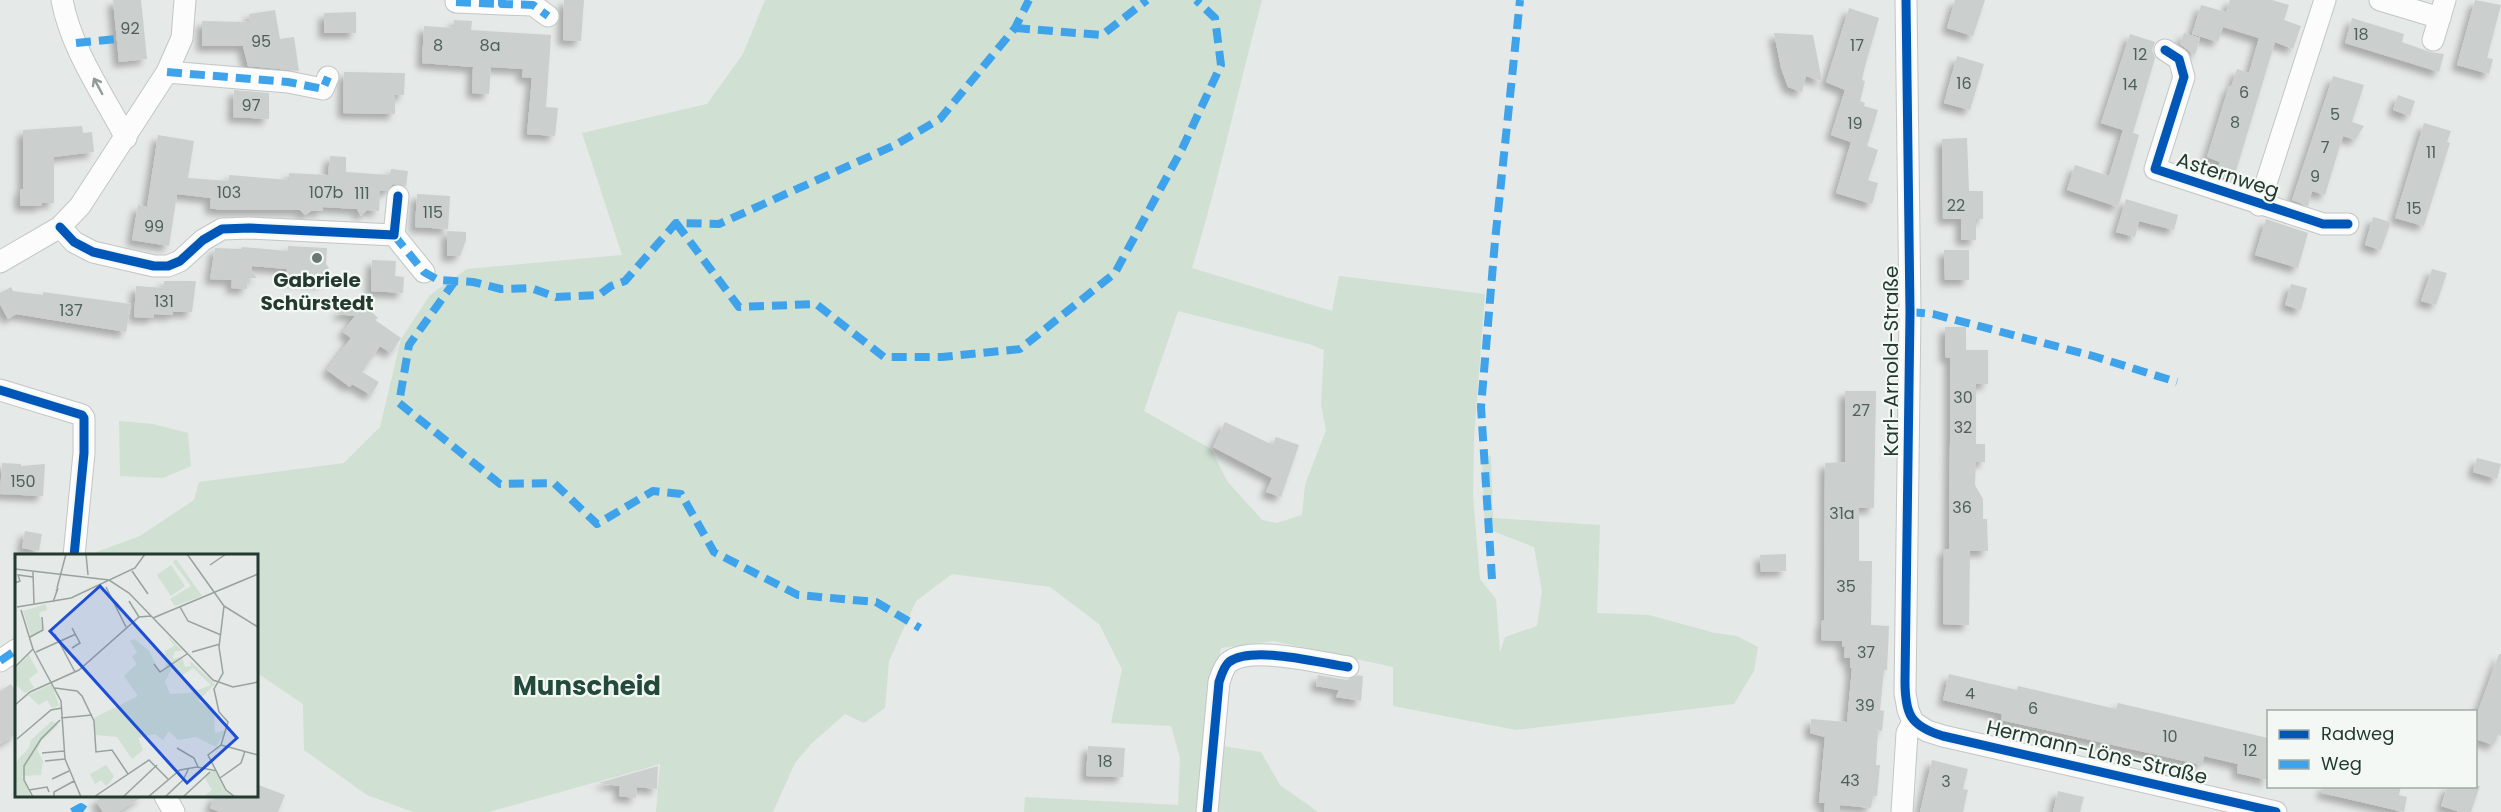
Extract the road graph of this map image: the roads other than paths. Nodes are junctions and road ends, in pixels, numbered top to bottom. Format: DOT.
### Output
graph roads {
  1 [pos="62,0"];
  2 [pos="185,0"];
  3 [pos="1906,0"];
  4 [pos="2325,0"];
  5 [pos="2380,0"];
  6 [pos="456,2"];
  7 [pos="502,2"];
  8 [pos="2443,9"];
  9 [pos="548,16"];
  10 [pos="2433,40"];
  11 [pos="2165,50"];
  12 [pos="167,72"];
  13 [pos="328,77"];
  14 [pos="126,138"];
  15 [pos="398,196"];
  16 [pos="2259,205"];
  17 [pos="2348,224"];
  18 [pos="60,227"];
  19 [pos="394,235"];
  20 [pos="0,262"];
  21 [pos="424,272"];
  22 [pos="0,390"];
  23 [pos="74,554"];
  24 [pos="15,651"];
  25 [pos="0,661"];
  26 [pos="1348,667"];
  27 [pos="1913,722"];
  28 [pos="166,797"];
  29 [pos="174,812"];
  30 [pos="1207,812"];
  31 [pos="1902,812"];
  32 [pos="2276,812"];
  14 -- 1 [label="street, one-way"];
  2 -- 12 [label="street"];
  3 -- 27 [label="street, Karl-Arnold-Straße"];
  4 -- 16 [label="street, Asternweg"];
  5 -- 8 [label="street"];
  6 -- 7 [label="street"];
  7 -- 9 [label="street"];
  8 -- 10 [label="street"];
  11 -- 16 [label="street, Asternweg"];
  12 -- 13 [label="street"];
  12 -- 14 [label="street"];
  14 -- 18 [label="street"];
  15 -- 19 [label="street"];
  16 -- 17 [label="street, Asternweg"];
  18 -- 19 [label="street"];
  18 -- 20 [label="street"];
  19 -- 21 [label="street"];
  22 -- 23 [label="street"];
  24 -- 25 [label="street"];
  26 -- 30 [label="street"];
  27 -- 31 [label="street, Karl-Arnold-Straße"];
  27 -- 32 [label="street, Hermann-Löns-Straße"];
  28 -- 29 [label="street"];
}
